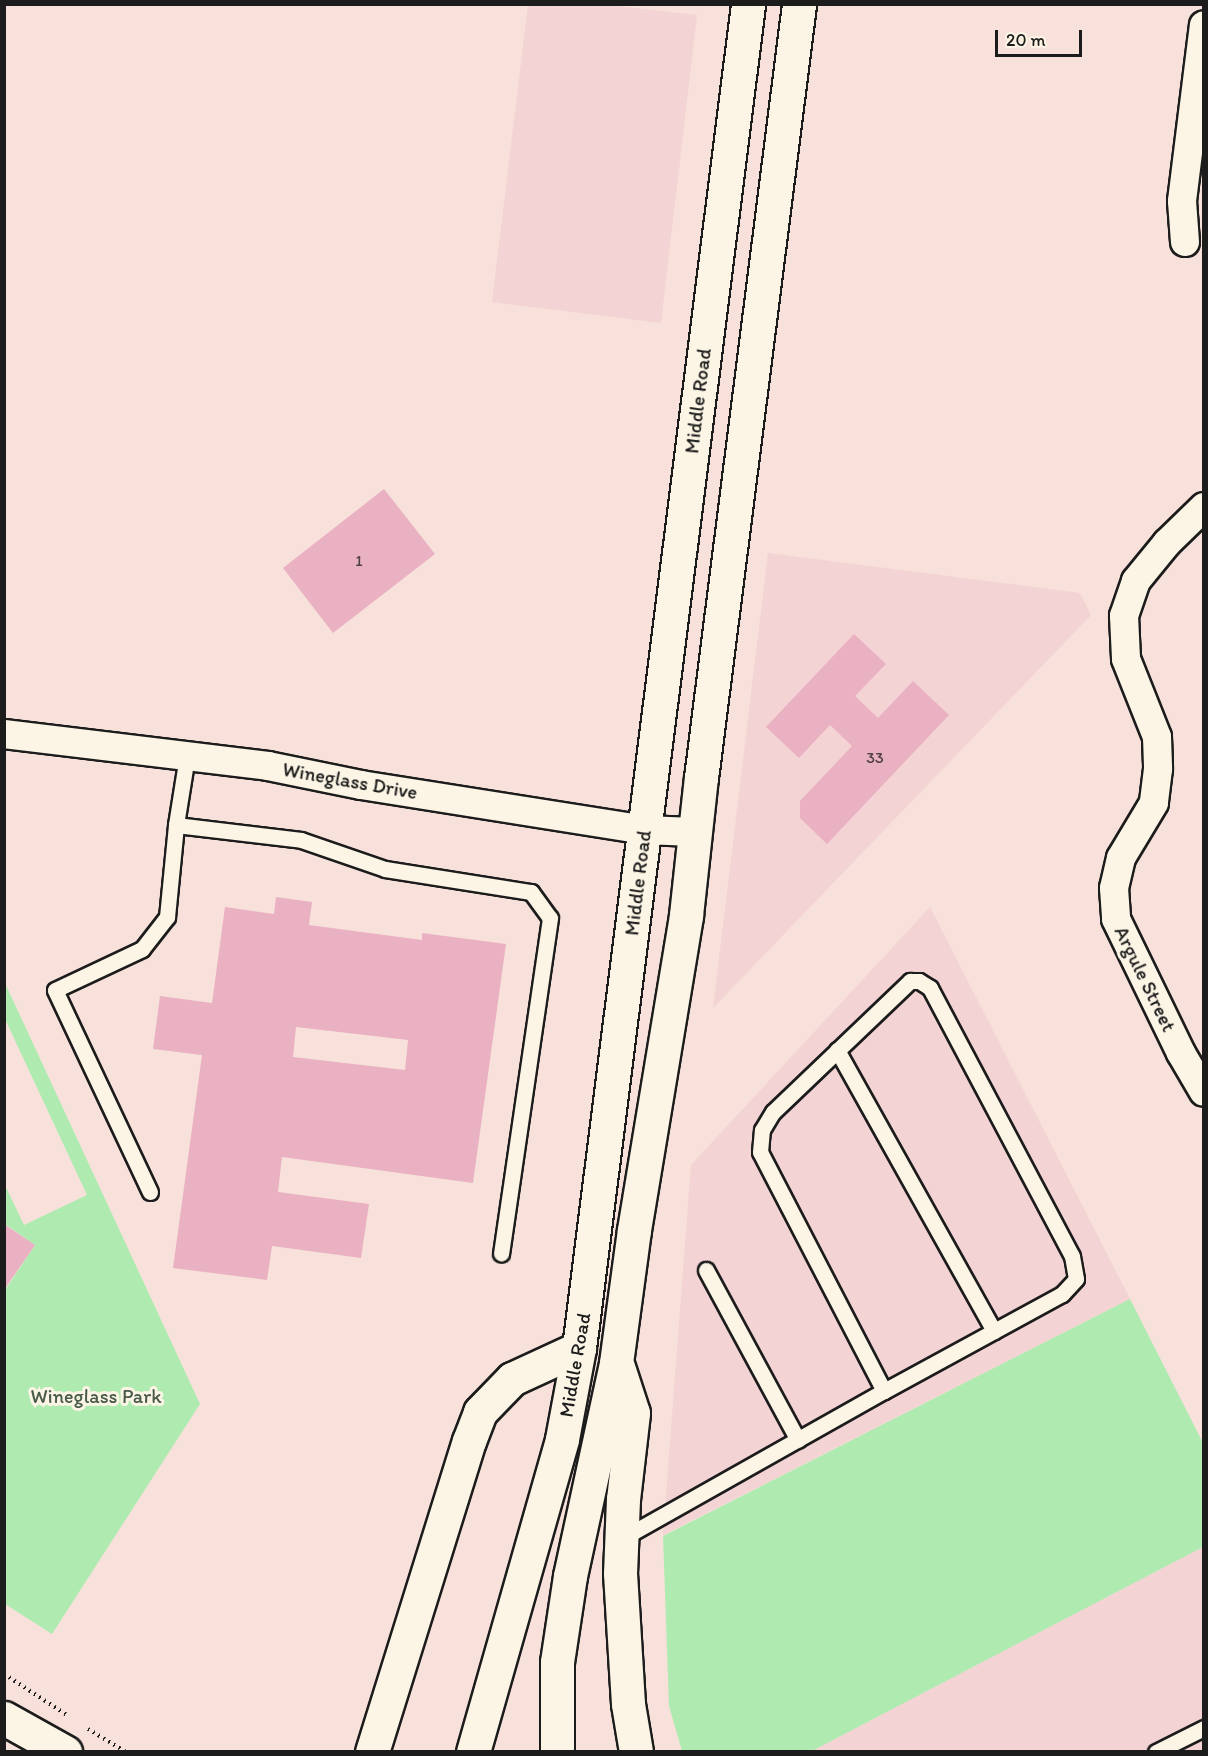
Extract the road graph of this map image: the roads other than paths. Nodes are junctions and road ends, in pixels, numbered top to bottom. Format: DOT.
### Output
graph roads {
  1 [pos="748,4"];
  2 [pos="799,4"];
  3 [pos="1203,26"];
  4 [pos="1185,242"];
  5 [pos="1203,507"];
  6 [pos="4,735"];
  7 [pos="187,756"];
  8 [pos="176,825"];
  9 [pos="644,830"];
  10 [pos="694,832"];
  11 [pos="837,1050"];
  12 [pos="1203,1092"];
  13 [pos="150,1192"];
  14 [pos="501,1253"];
  15 [pos="706,1270"];
  16 [pos="994,1331"];
  17 [pos="579,1348"];
  18 [pos="616,1363"];
  19 [pos="884,1391"];
  20 [pos="798,1440"];
  21 [pos="621,1539"];
  22 [pos="4,1718"];
  23 [pos="1203,1728"];
  24 [pos="73,1738"];
  25 [pos="372,1752"];
  26 [pos="473,1752"];
  27 [pos="557,1752"];
  28 [pos="636,1752"];
  29 [pos="1156,1752"];
  1 -- 9 [label="main road, Middle Road"];
  2 -- 10 [label="main road, Middle Road"];
  3 -- 4 [label="street"];
  5 -- 12 [label="street, Argule Street"];
  6 -- 7 [label="street, Wineglass Drive"];
  7 -- 8 [label="lane"];
  7 -- 9 [label="street, Wineglass Drive"];
  8 -- 13 [label="lane"];
  8 -- 14 [label="lane"];
  9 -- 10 [label="street, Wineglass Drive"];
  9 -- 17 [label="main road, Middle Road"];
  10 -- 18 [label="main road, Middle Road"];
  11 -- 16 [label="lane"];
  11 -- 16 [label="lane"];
  11 -- 19 [label="lane"];
  15 -- 20 [label="lane"];
  16 -- 19 [label="lane"];
  17 -- 25 [label="main road"];
  17 -- 26 [label="main road, Middle Road"];
  18 -- 21 [label="main road"];
  18 -- 27 [label="main road, Middle Road"];
  19 -- 20 [label="lane"];
  20 -- 21 [label="lane"];
  21 -- 28 [label="main road"];
  22 -- 24 [label="main road"];
  23 -- 29 [label="lane"];
}
